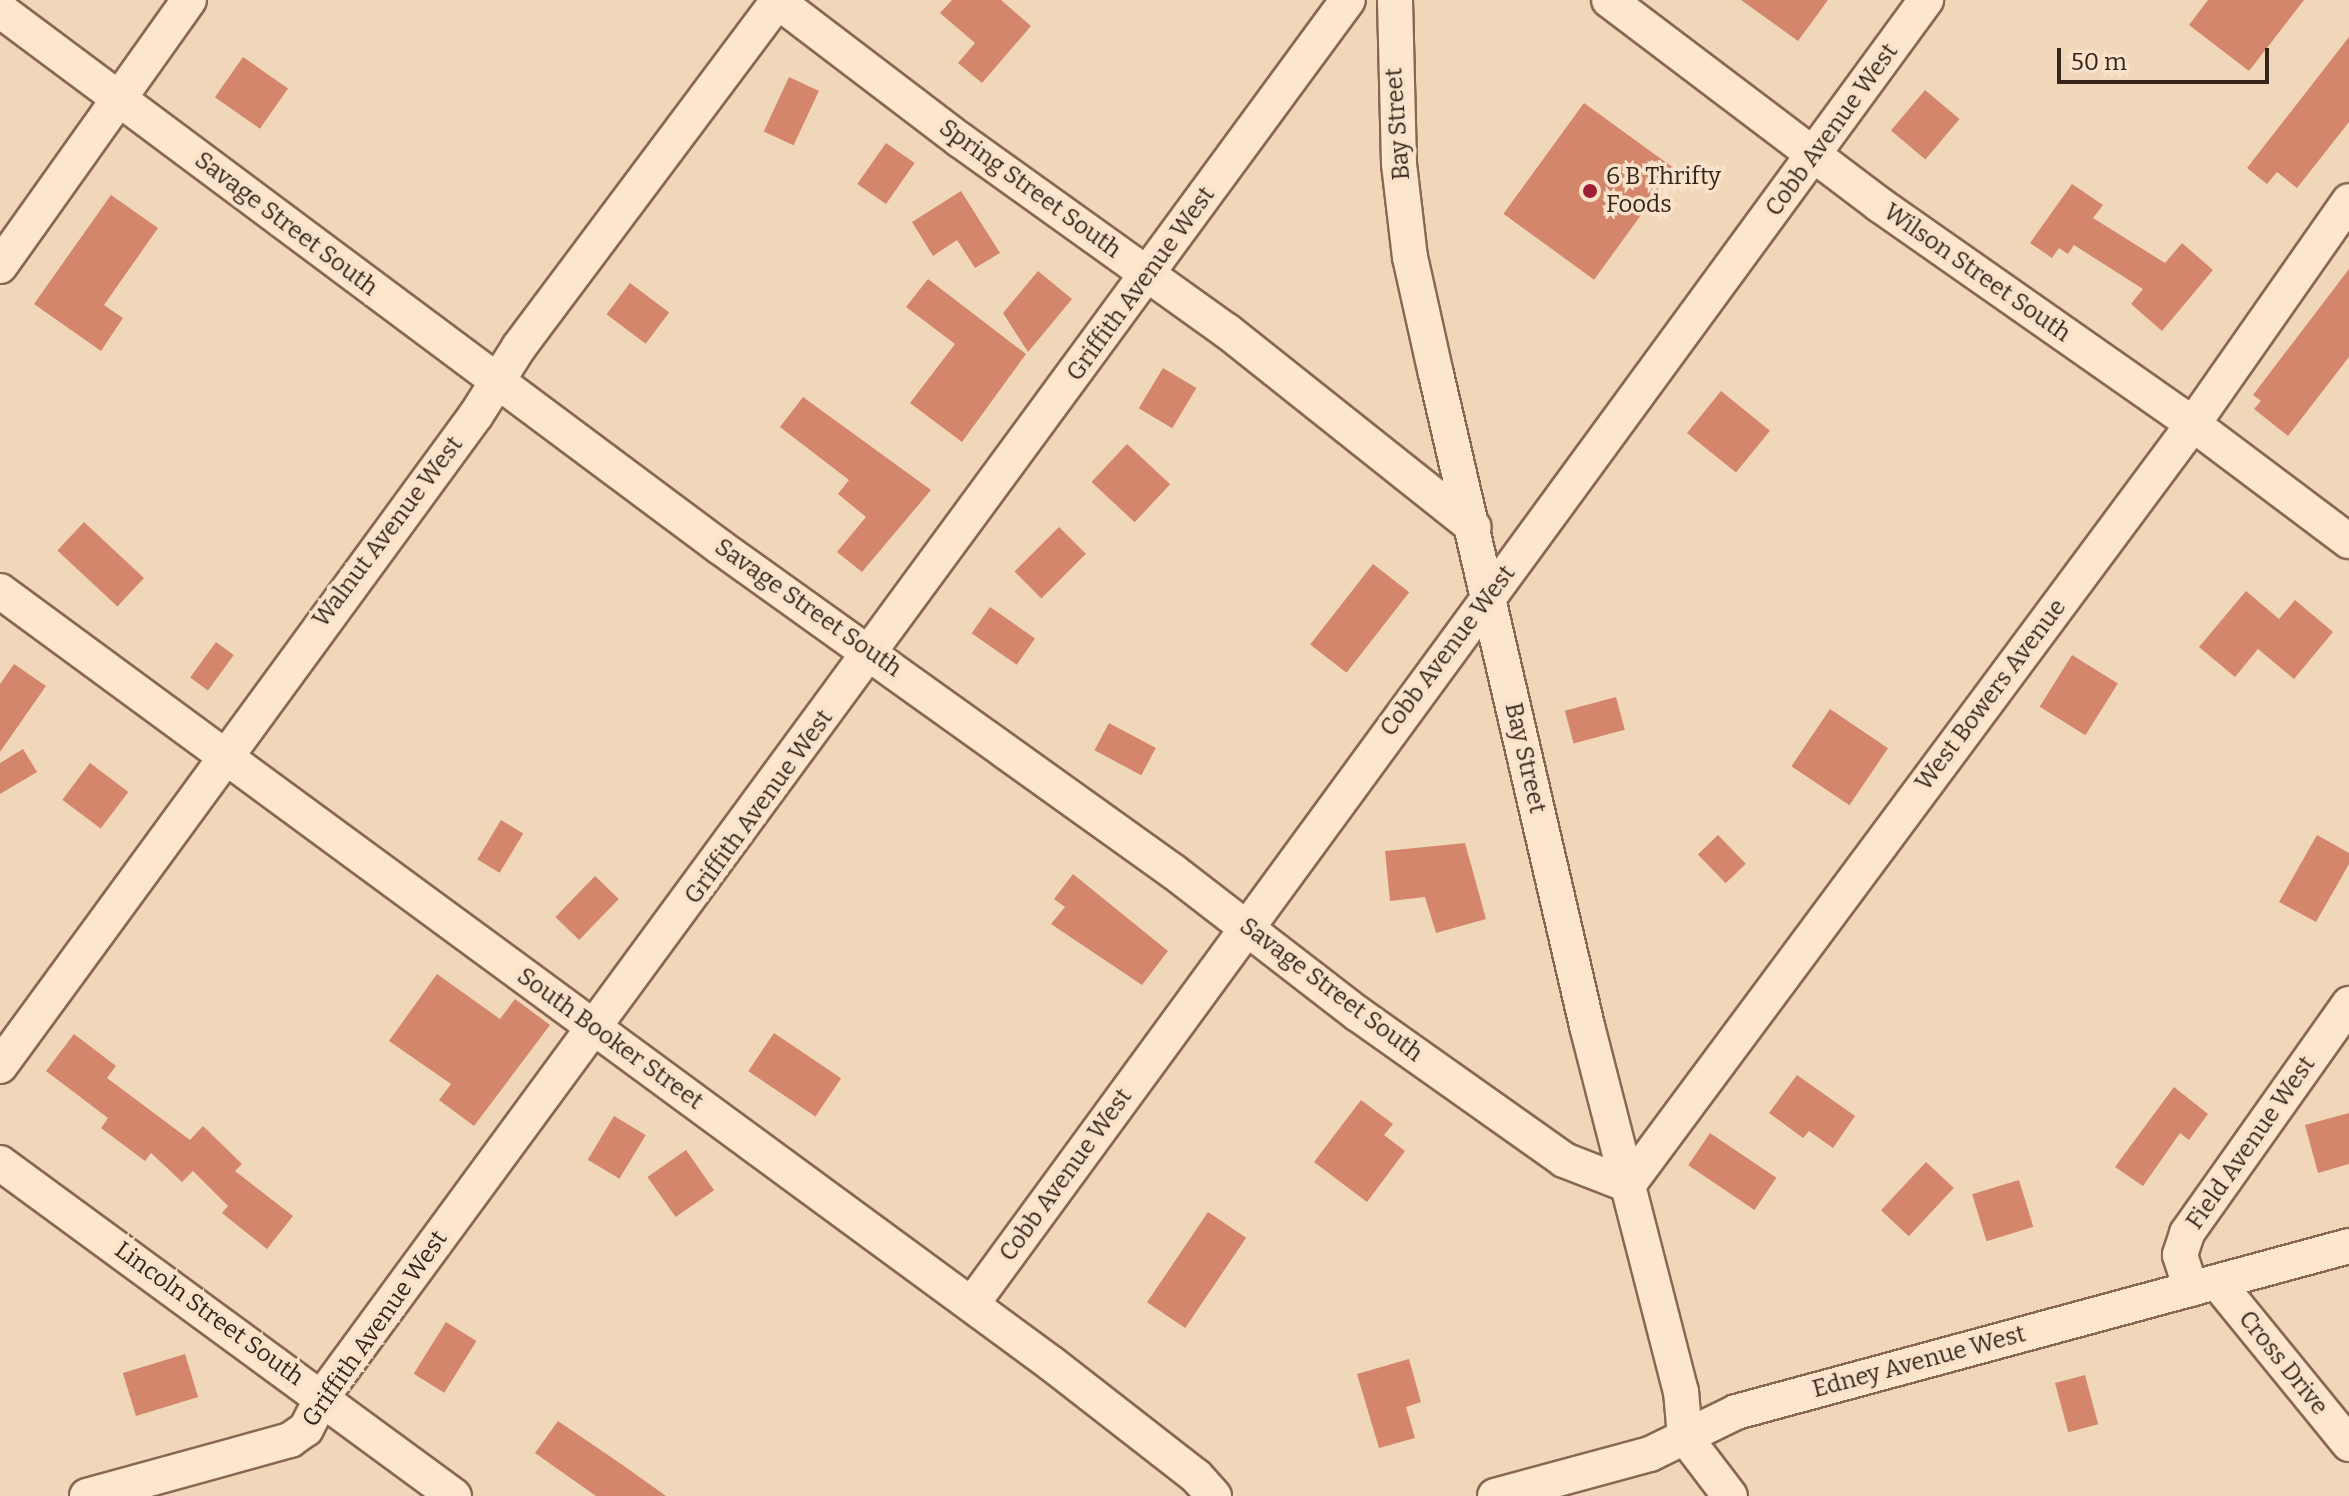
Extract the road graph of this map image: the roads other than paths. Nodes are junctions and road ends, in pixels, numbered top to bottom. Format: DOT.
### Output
graph roads {
  1 [pos="189,0"];
  2 [pos="777,0"];
  3 [pos="1348,0"];
  4 [pos="1395,0"];
  5 [pos="1609,0"];
  6 [pos="1926,0"];
  7 [pos="0,10"];
  8 [pos="119,101"];
  9 [pos="1815,154"];
  10 [pos="2349,201"];
  11 [pos="0,266"];
  12 [pos="1148,274"];
  13 [pos="497,382"];
  14 [pos="2193,424"];
  15 [pos="1473,527"];
  16 [pos="2349,541"];
  17 [pos="0,591"];
  18 [pos="1487,597"];
  19 [pos="871,653"];
  20 [pos="225,753"];
  21 [pos="1248,929"];
  22 [pos="2349,1004"];
  23 [pos="594,1028"];
  24 [pos="0,1066"];
  25 [pos="0,1163"];
  26 [pos="1628,1185"];
  27 [pos="2349,1246"];
  28 [pos="2204,1286"];
  29 [pos="972,1304"];
  30 [pos="322,1397"];
  31 [pos="1685,1437"];
  32 [pos="2349,1444"];
  33 [pos="87,1496"];
  34 [pos="454,1496"];
  35 [pos="1214,1496"];
  36 [pos="1495,1496"];
  37 [pos="1730,1496"];
  1 -- 8 [label="street"];
  2 -- 12 [label="street, Spring Street South"];
  2 -- 13 [label="street, Walnut Avenue West"];
  3 -- 12 [label="street, Griffith Avenue West"];
  4 -- 15 [label="street, Bay Street"];
  5 -- 9 [label="street, Wilson Street South"];
  6 -- 9 [label="street, Cobb Avenue West"];
  7 -- 8 [label="street, Savage Street South"];
  8 -- 11 [label="street"];
  8 -- 13 [label="street, Savage Street South"];
  9 -- 14 [label="street, Wilson Street South"];
  9 -- 18 [label="street, Cobb Avenue West"];
  10 -- 14 [label="street, West Bowers Avenue"];
  12 -- 15 [label="street, Spring Street South"];
  12 -- 19 [label="street, Griffith Avenue West"];
  13 -- 19 [label="street, Savage Street South"];
  13 -- 20 [label="street, Walnut Avenue West"];
  14 -- 16 [label="street, Wilson Street South"];
  14 -- 26 [label="street, West Bowers Avenue"];
  15 -- 18 [label="street, Bay Street"];
  17 -- 20 [label="street, South Booker Street"];
  18 -- 21 [label="street, Cobb Avenue West"];
  18 -- 26 [label="street, Bay Street"];
  19 -- 21 [label="street, Savage Street South"];
  19 -- 23 [label="street, Griffith Avenue West"];
  20 -- 23 [label="street, South Booker Street"];
  20 -- 24 [label="street, Walnut Avenue West"];
  21 -- 26 [label="street, Savage Street South"];
  21 -- 29 [label="street, Cobb Avenue West"];
  22 -- 28 [label="street, Field Avenue West"];
  23 -- 29 [label="street, South Booker Street"];
  23 -- 30 [label="street, Griffith Avenue West"];
  25 -- 30 [label="street, Lincoln Street South"];
  26 -- 31 [label="street, Bay Street"];
  27 -- 28 [label="street, Edney Avenue West"];
  28 -- 31 [label="street, Edney Avenue West"];
  28 -- 32 [label="street, Cross Drive"];
  29 -- 35 [label="street, South Booker Street"];
  30 -- 33 [label="street, Griffith Avenue West"];
  30 -- 34 [label="street, Lincoln Street South"];
  31 -- 36 [label="street, Edney Avenue West"];
  31 -- 37 [label="street"];
}
